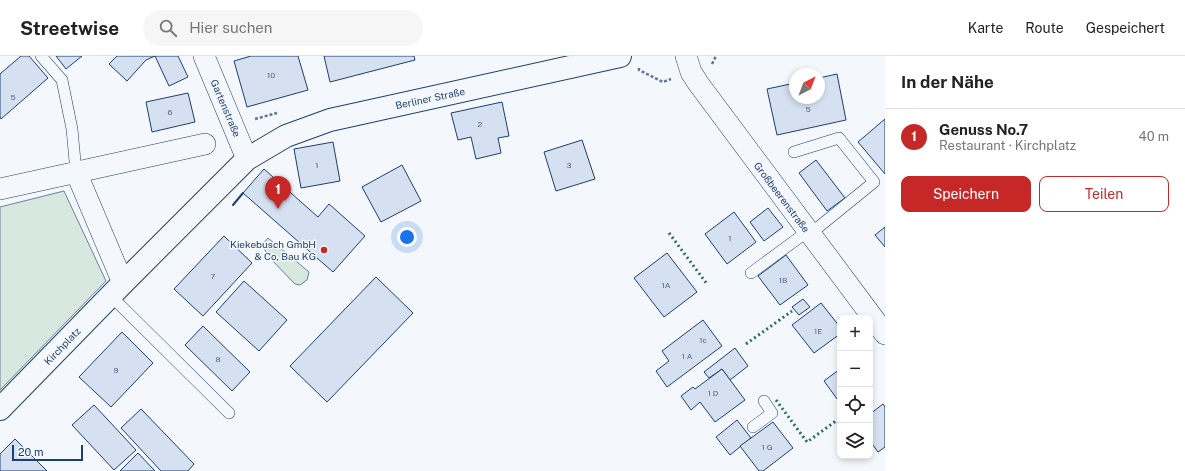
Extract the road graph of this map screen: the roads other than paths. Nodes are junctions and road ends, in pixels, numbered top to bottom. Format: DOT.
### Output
graph roads {
  1 [pos="41,56"];
  2 [pos="204,56"];
  3 [pos="620,56"];
  4 [pos="686,56"];
  5 [pos="205,144"];
  6 [pos="794,152"];
  7 [pos="247,159"];
  8 [pos="76,172"];
  9 [pos="0,189"];
  10 [pos="809,232"];
  11 [pos="751,273"];
  12 [pos="117,289"];
  13 [pos="885,334"];
  14 [pos="764,401"];
  15 [pos="0,409"];
  16 [pos="229,413"];
  17 [pos="753,427"];
  1 -- 8 [label="lane"];
  2 -- 7 [label="street, Gartenstraße"];
  3 -- 7 [label="main road, Berliner Straße"];
  4 -- 10 [label="street, Großbeerenstraße"];
  5 -- 8 [label="street"];
  6 -- 10 [label="lane"];
  7 -- 12 [label="main road, Kirchplatz"];
  8 -- 9 [label="street"];
  8 -- 12 [label="street"];
  10 -- 11 [label="lane"];
  10 -- 13 [label="street, Großbeerenstraße"];
  12 -- 15 [label="main road, Kirchplatz"];
  12 -- 16 [label="lane"];
  14 -- 17 [label="lane"];
}
